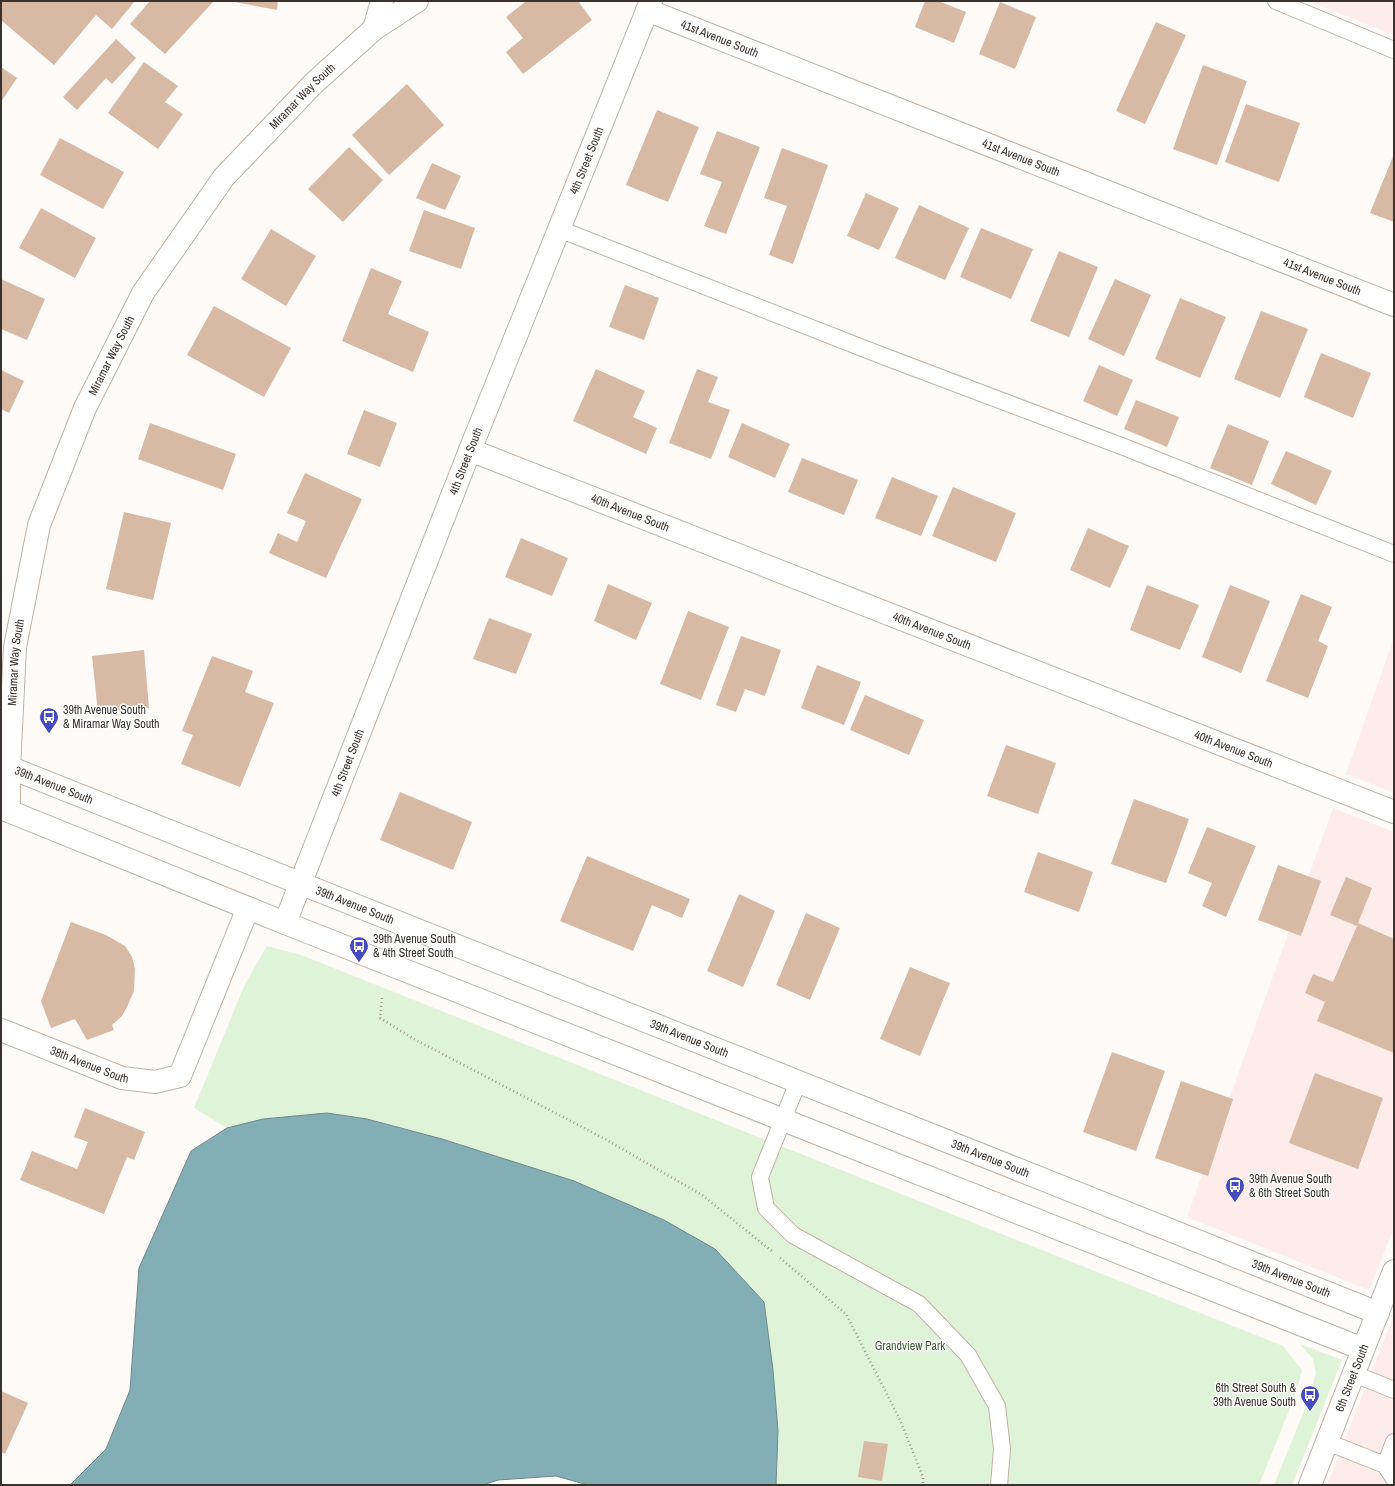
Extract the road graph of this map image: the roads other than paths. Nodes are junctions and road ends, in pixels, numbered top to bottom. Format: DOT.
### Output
graph roads {
  1 [pos="382,1"];
  2 [pos="416,1"];
  3 [pos="1276,1"];
  4 [pos="649,5"];
  5 [pos="374,29"];
  6 [pos="1394,50"];
  7 [pos="559,229"];
  8 [pos="1394,305"];
  9 [pos="470,450"];
  10 [pos="1394,554"];
  11 [pos="5,766"];
  12 [pos="5,810"];
  13 [pos="1394,812"];
  14 [pos="300,884"];
  15 [pos="248,908"];
  16 [pos="285,923"];
  17 [pos="1,1030"];
  18 [pos="798,1082"];
  19 [pos="783,1119"];
  20 [pos="1394,1271"];
  21 [pos="1378,1313"];
  22 [pos="1363,1349"];
  23 [pos="1354,1374"];
  24 [pos="1394,1390"];
  25 [pos="1327,1442"];
  26 [pos="1394,1442"];
  27 [pos="1385,1464"];
  28 [pos="1394,1479"];
  29 [pos="999,1485"];
  30 [pos="1310,1485"];
  1 -- 5 [label="street"];
  2 -- 5 [label="street, Miramar Way South"];
  3 -- 6 [label="lane"];
  4 -- 7 [label="street, 4th Street South"];
  4 -- 8 [label="street, 41st Avenue South"];
  5 -- 11 [label="street, Miramar Way South"];
  7 -- 9 [label="street, 4th Street South"];
  7 -- 10 [label="lane"];
  9 -- 13 [label="street, 40th Avenue South"];
  9 -- 14 [label="street, 4th Street South"];
  11 -- 12 [label="street, Miramar Way South"];
  11 -- 14 [label="street, 39th Avenue South"];
  12 -- 15 [label="street"];
  14 -- 16 [label="street, 4th Street South"];
  14 -- 18 [label="street, 39th Avenue South"];
  15 -- 16 [label="street"];
  15 -- 17 [label="street, 38th Avenue South"];
  16 -- 19 [label="street"];
  18 -- 19 [label="lane"];
  18 -- 21 [label="street, 39th Avenue South"];
  19 -- 22 [label="street"];
  19 -- 29 [label="lane"];
  20 -- 21 [label="street, 6th Street South"];
  21 -- 22 [label="street, 6th Street South"];
  22 -- 23 [label="street, 6th Street South"];
  23 -- 24 [label="lane"];
  23 -- 25 [label="street, 6th Street South"];
  25 -- 27 [label="lane"];
  25 -- 30 [label="street, 6th Street South"];
  26 -- 27 [label="lane"];
  27 -- 28 [label="lane"];
}
